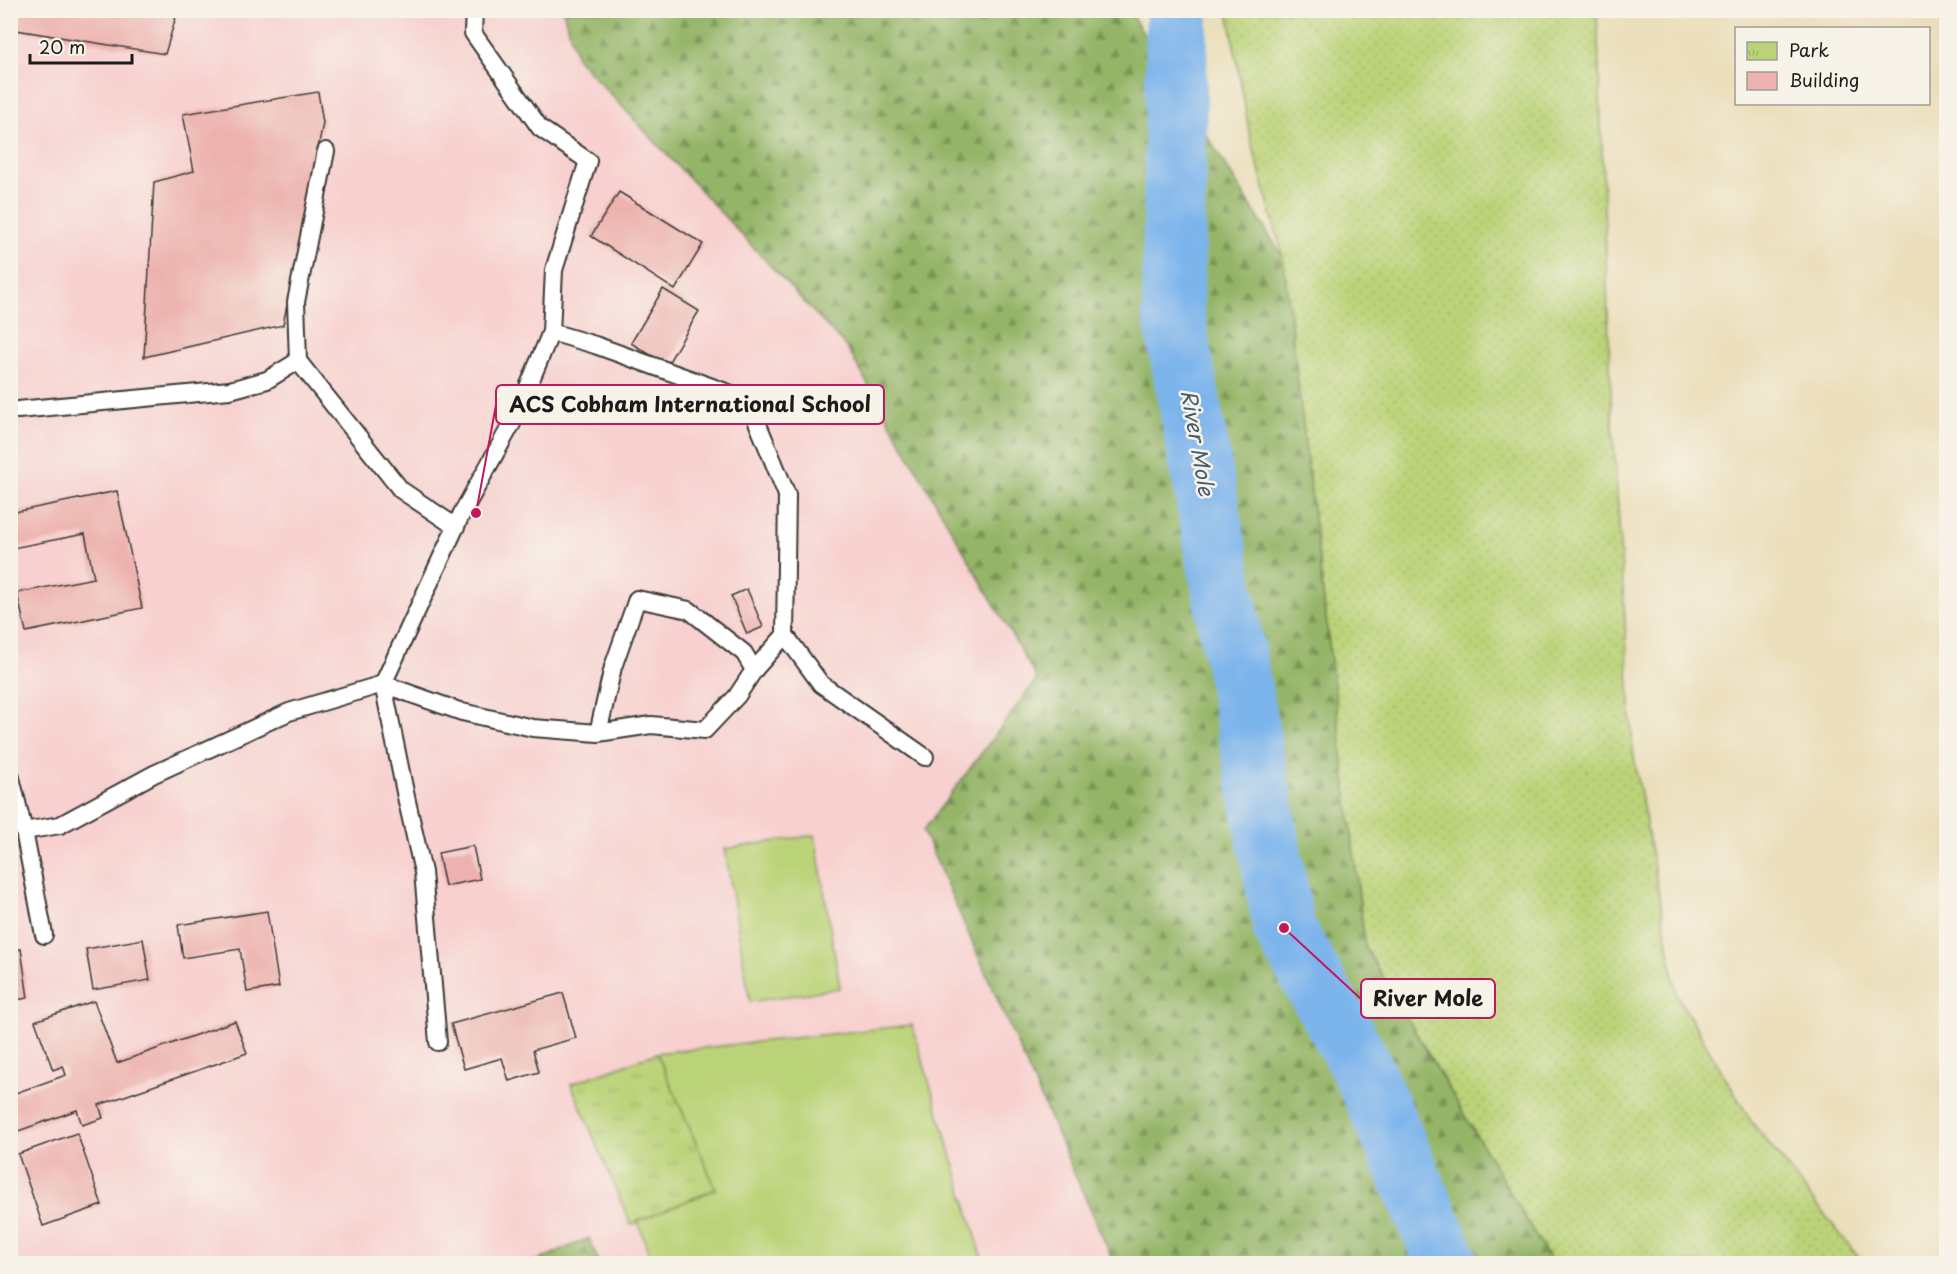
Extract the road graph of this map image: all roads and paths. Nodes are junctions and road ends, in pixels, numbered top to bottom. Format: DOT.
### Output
graph roads {
  1 [pos="474,10"];
  2 [pos="326,151"];
  3 [pos="551,332"];
  4 [pos="298,361"];
  5 [pos="18,410"];
  6 [pos="456,527"];
  7 [pos="784,635"];
  8 [pos="754,670"];
  9 [pos="383,684"];
  10 [pos="598,733"];
  11 [pos="925,757"];
  12 [pos="10,774"];
  13 [pos="24,831"];
  14 [pos="44,935"];
  15 [pos="438,1042"];
  1 -- 3 [label="lane"];
  2 -- 4 [label="lane"];
  3 -- 6 [label="lane"];
  3 -- 7 [label="lane"];
  4 -- 5 [label="lane"];
  4 -- 6 [label="lane"];
  6 -- 9 [label="lane"];
  7 -- 8 [label="lane"];
  7 -- 11 [label="lane"];
  8 -- 10 [label="lane"];
  8 -- 10 [label="lane"];
  9 -- 10 [label="lane"];
  9 -- 13 [label="lane"];
  9 -- 15 [label="lane"];
  12 -- 13 [label="lane"];
  13 -- 14 [label="lane"];
}
